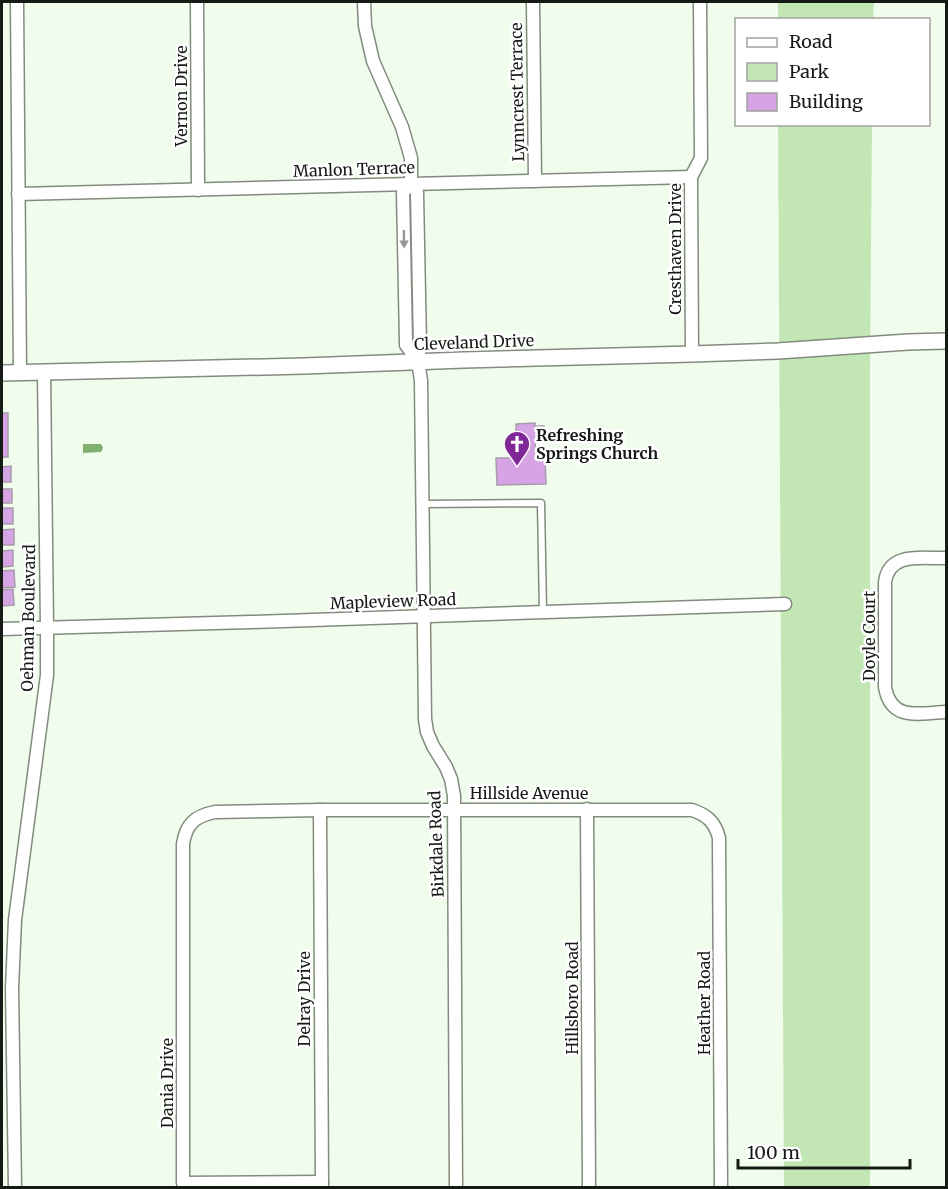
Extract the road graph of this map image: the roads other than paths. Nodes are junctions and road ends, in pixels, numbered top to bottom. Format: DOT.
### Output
graph roads {
  1 [pos="17,2"];
  2 [pos="197,2"];
  3 [pos="364,2"];
  4 [pos="533,2"];
  5 [pos="700,2"];
  6 [pos="691,177"];
  7 [pos="535,181"];
  8 [pos="411,184"];
  9 [pos="198,190"];
  10 [pos="18,194"];
  11 [pos="405,267"];
  12 [pos="419,267"];
  13 [pos="946,341"];
  14 [pos="692,354"];
  15 [pos="418,361"];
  16 [pos="44,372"];
  17 [pos="2,373"];
  18 [pos="20,373"];
  19 [pos="423,504"];
  20 [pos="946,558"];
  21 [pos="785,604"];
  22 [pos="543,612"];
  23 [pos="424,616"];
  24 [pos="47,628"];
  25 [pos="2,629"];
  26 [pos="946,712"];
  27 [pos="587,809"];
  28 [pos="320,810"];
  29 [pos="454,810"];
  30 [pos="711,820"];
  31 [pos="183,844"];
  32 [pos="322,1185"];
  33 [pos="15,1188"];
  34 [pos="456,1188"];
  35 [pos="590,1188"];
  36 [pos="721,1188"];
  1 -- 10 [label="street"];
  2 -- 9 [label="street, Vernon Drive"];
  3 -- 8 [label="street"];
  4 -- 7 [label="street, Lynncrest Terrace"];
  5 -- 6 [label="street, Cresthaven Drive"];
  6 -- 7 [label="street, Manlon Terrace"];
  6 -- 14 [label="street, Cresthaven Drive"];
  7 -- 8 [label="street, Manlon Terrace"];
  8 -- 9 [label="street, Manlon Terrace"];
  8 -- 11 [label="street, one-way"];
  8 -- 12 [label="street"];
  9 -- 10 [label="street, Manlon Terrace"];
  10 -- 18 [label="street"];
  11 -- 12 [label="street"];
  11 -- 15 [label="street"];
  12 -- 15 [label="street"];
  13 -- 14 [label="street, Cleveland Drive"];
  14 -- 15 [label="street, Cleveland Drive"];
  15 -- 16 [label="street, Cleveland Drive"];
  15 -- 19 [label="street, Birkdale Road"];
  16 -- 18 [label="street, Cleveland Drive"];
  16 -- 24 [label="street, Oehman Boulevard"];
  17 -- 18 [label="street, Cleveland Drive"];
  19 -- 22 [label="lane"];
  19 -- 23 [label="street, Birkdale Road"];
  20 -- 26 [label="street, Doyle Court"];
  21 -- 22 [label="street, Mapleview Road"];
  22 -- 23 [label="street, Mapleview Road"];
  23 -- 24 [label="street, Mapleview Road"];
  23 -- 29 [label="street, Birkdale Road"];
  24 -- 25 [label="street, Mapleview Road"];
  24 -- 33 [label="street, Oehman Boulevard"];
  27 -- 29 [label="street, Hillside Avenue"];
  27 -- 30 [label="street, Hillside Avenue"];
  27 -- 35 [label="street, Hillsboro Road"];
  28 -- 29 [label="street, Hillside Avenue"];
  28 -- 31 [label="street, Hillside Avenue"];
  28 -- 32 [label="street, Delray Drive"];
  29 -- 34 [label="street, Birkdale Road"];
  30 -- 36 [label="street, Heather Road"];
  31 -- 32 [label="street, Dania Drive"];
}
